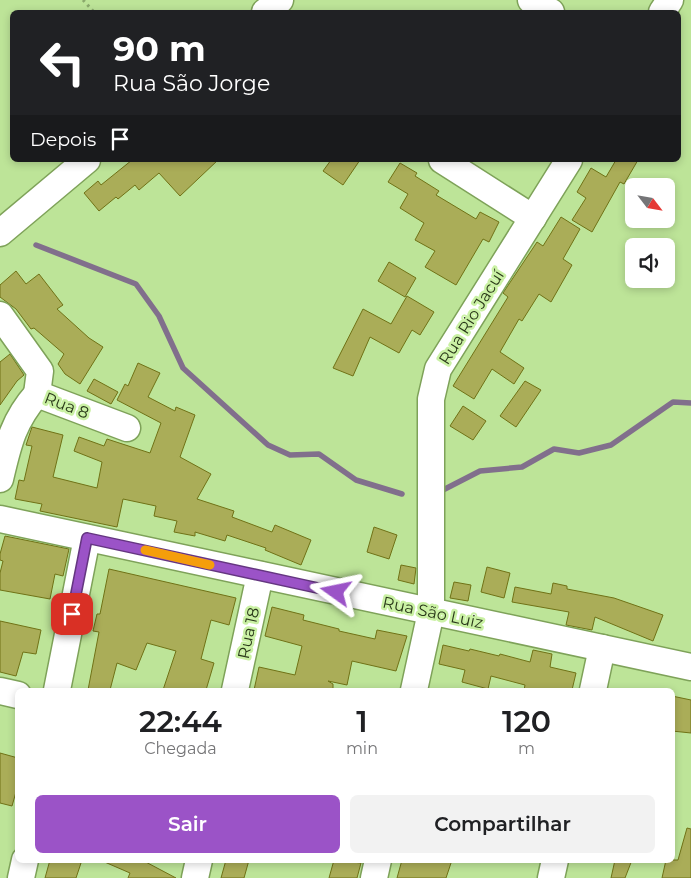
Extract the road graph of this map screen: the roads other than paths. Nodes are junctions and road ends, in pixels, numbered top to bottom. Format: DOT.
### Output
graph roads {
  1 [pos="280,0"];
  2 [pos="531,0"];
  3 [pos="268,10"];
  4 [pos="548,10"];
  5 [pos="85,162"];
  6 [pos="445,162"];
  7 [pos="568,162"];
  8 [pos="533,218"];
  9 [pos="0,233"];
  10 [pos="0,316"];
  11 [pos="37,394"];
  12 [pos="127,428"];
  13 [pos="0,479"];
  14 [pos="0,519"];
  15 [pos="87,538"];
  16 [pos="260,575"];
  17 [pos="431,612"];
  18 [pos="602,648"];
  19 [pos="691,667"];
  20 [pos="57,688"];
  21 [pos="235,688"];
  22 [pos="414,688"];
  23 [pos="593,688"];
  24 [pos="0,691"];
  25 [pos="15,694"];
  26 [pos="24,863"];
  27 [pos="198,863"];
  28 [pos="377,863"];
  29 [pos="554,863"];
  30 [pos="0,876"];
  31 [pos="9,878"];
  32 [pos="21,878"];
  33 [pos="195,878"];
  34 [pos="374,878"];
  35 [pos="552,878"];
  1 -- 3 [label="street"];
  2 -- 4 [label="street"];
  5 -- 9 [label="street"];
  6 -- 8 [label="street"];
  7 -- 8 [label="street, Rua Rio Jacuí"];
  8 -- 17 [label="street, Rua Rio Jacuí"];
  10 -- 11 [label="street, Rua 8"];
  11 -- 12 [label="street, Rua 8"];
  11 -- 13 [label="street"];
  14 -- 15 [label="street, Rua São Luiz"];
  15 -- 16 [label="street, Rua São Luiz"];
  15 -- 20 [label="street"];
  16 -- 17 [label="street, Rua São Luiz"];
  16 -- 21 [label="street, Rua 18"];
  17 -- 18 [label="street, Rua São Luiz"];
  17 -- 22 [label="street, Rua Rio Jacuí"];
  18 -- 19 [label="street, Rua São Luiz"];
  18 -- 23 [label="street"];
  24 -- 25 [label="street"];
  26 -- 32 [label="street"];
  27 -- 33 [label="street"];
  28 -- 34 [label="street"];
  29 -- 35 [label="street"];
  30 -- 31 [label="street"];
}
